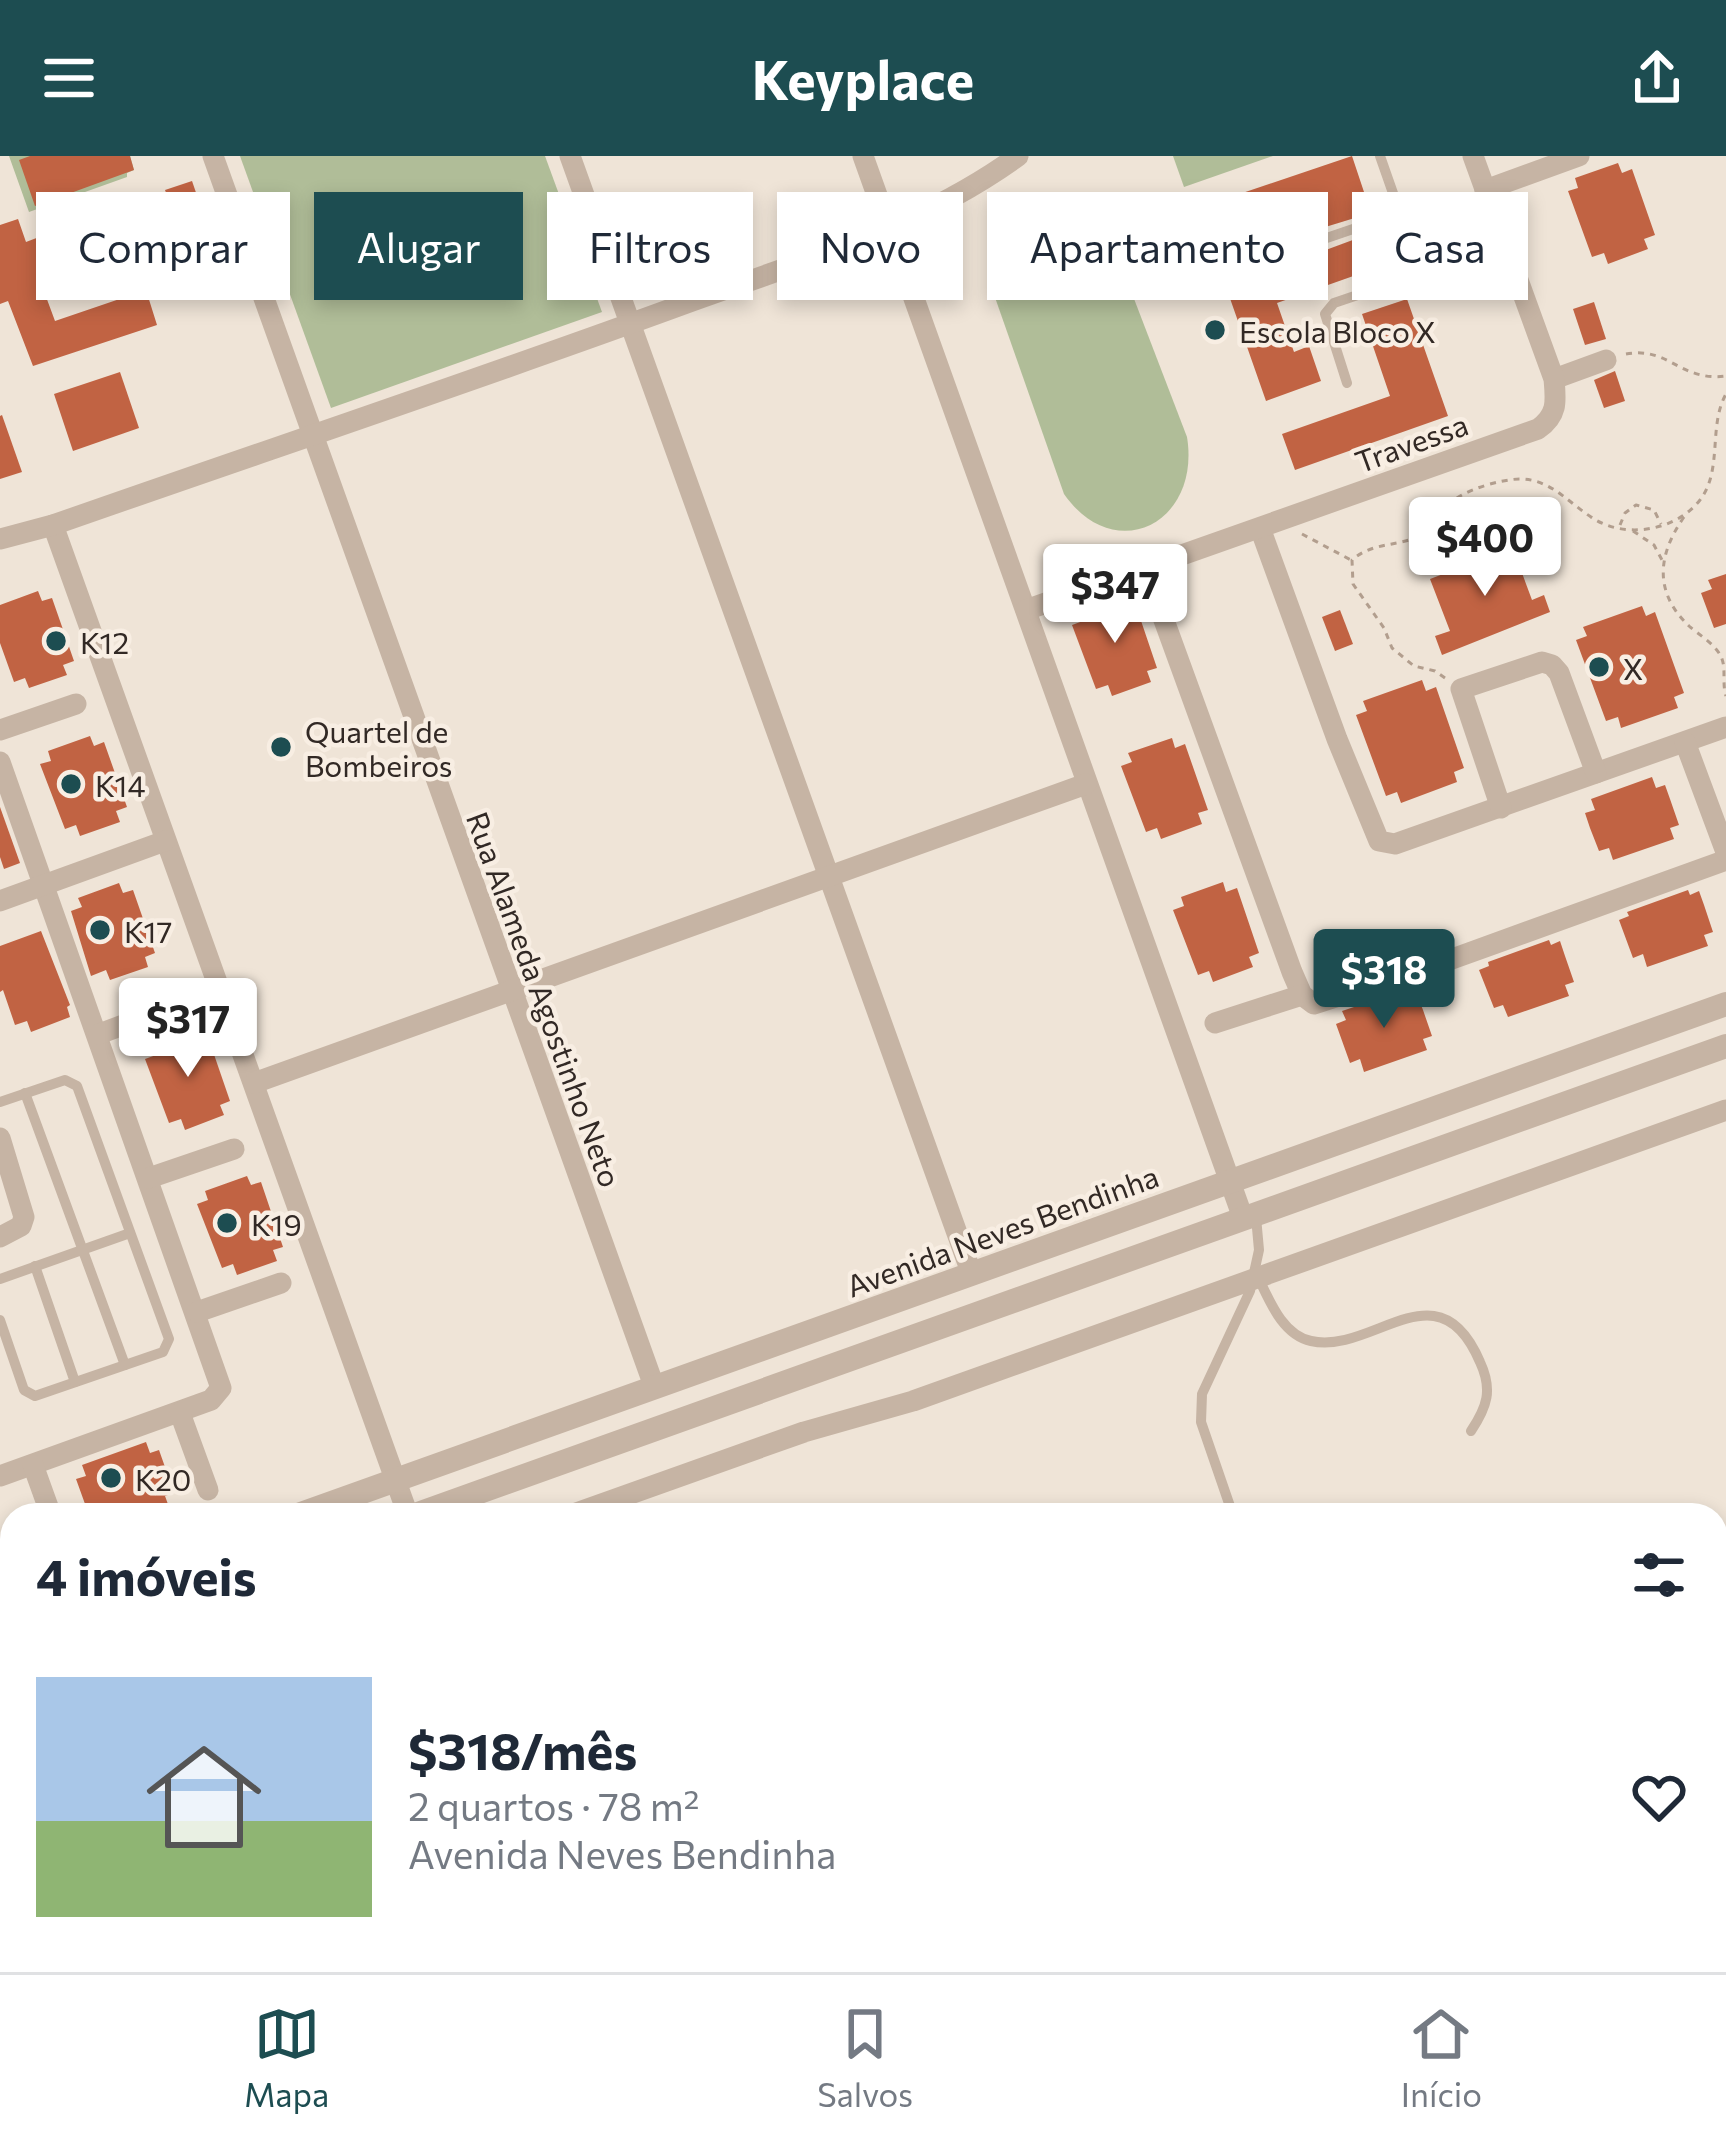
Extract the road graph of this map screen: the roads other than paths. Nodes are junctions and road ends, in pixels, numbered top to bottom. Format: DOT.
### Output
graph roads {
  1 [pos="213,156"];
  2 [pos="570,156"];
  3 [pos="863,156"];
  4 [pos="1018,156"];
  5 [pos="1380,156"];
  6 [pos="1473,156"];
  7 [pos="1579,156"];
  8 [pos="1485,190"];
  9 [pos="876,192"];
  10 [pos="1393,192"];
  11 [pos="963,193"];
  12 [pos="777,270"];
  13 [pos="1352,297"];
  14 [pos="915,300"];
  15 [pos="1525,300"];
  16 [pos="630,324"];
  17 [pos="1606,360"];
  18 [pos="1554,379"];
  19 [pos="1347,383"];
  20 [pos="313,433"];
  21 [pos="52,525"];
  22 [pos="1260,528"];
  23 [pos="0,539"];
  24 [pos="1145,568"];
  25 [pos="1026,610"];
  26 [pos="76,704"];
  27 [pos="1726,727"];
  28 [pos="0,730"];
  29 [pos="1684,742"];
  30 [pos="0,762"];
  31 [pos="1595,773"];
  32 [pos="1086,784"];
  33 [pos="1501,808"];
  34 [pos="165,841"];
  35 [pos="1726,856"];
  36 [pos="828,878"];
  37 [pos="45,885"];
  38 [pos="0,901"];
  39 [pos="509,991"];
  40 [pos="1302,995"];
  41 [pos="180,1004"];
  42 [pos="1726,1004"];
  43 [pos="1215,1023"];
  44 [pos="99,1034"];
  45 [pos="1726,1046"];
  46 [pos="254,1083"];
  47 [pos="26,1093"];
  48 [pos="0,1102"];
  49 [pos="1726,1109"];
  50 [pos="0,1138"];
  51 [pos="234,1149"];
  52 [pos="149,1178"];
  53 [pos="1229,1180"];
  54 [pos="1249,1216"];
  55 [pos="130,1232"];
  56 [pos="0,1238"];
  57 [pos="82,1250"];
  58 [pos="35,1267"];
  59 [pos="971,1272"];
  60 [pos="1255,1277"];
  61 [pos="0,1279"];
  62 [pos="281,1283"];
  63 [pos="197,1312"];
  64 [pos="0,1320"];
  65 [pos="125,1365"];
  66 [pos="75,1382"];
  67 [pos="654,1386"];
  68 [pos="180,1413"];
  69 [pos="1472,1431"];
  70 [pos="33,1465"];
  71 [pos="0,1476"];
  72 [pos="395,1480"];
  73 [pos="208,1490"];
  74 [pos="47,1503"];
  75 [pos="331,1503"];
  76 [pos="406,1503"];
  77 [pos="445,1503"];
  78 [pos="605,1503"];
  79 [pos="1229,1503"];
  1 -- 20 [label="street, Rua Alameda Agostinho Neto"];
  2 -- 16 [label="street"];
  3 -- 9 [label="street"];
  4 -- 11 [label="street"];
  5 -- 10 [label="lane"];
  6 -- 8 [label="street"];
  7 -- 8 [label="street"];
  12 -- 16 [label="street"];
  13 -- 19 [label="lane"];
  14 -- 25 [label="street"];
  15 -- 18 [label="street"];
  16 -- 20 [label="street"];
  16 -- 36 [label="street"];
  17 -- 18 [label="street"];
  18 -- 22 [label="street, Travessa"];
  20 -- 21 [label="street"];
  20 -- 39 [label="street, Rua Alameda Agostinho Neto"];
  21 -- 23 [label="street"];
  21 -- 34 [label="street"];
  22 -- 24 [label="street, Travessa"];
  22 -- 33 [label="street"];
  24 -- 25 [label="street, Travessa"];
  24 -- 40 [label="street"];
  25 -- 32 [label="street"];
  26 -- 28 [label="street"];
  27 -- 29 [label="street"];
  29 -- 31 [label="street"];
  29 -- 35 [label="street"];
  30 -- 37 [label="street"];
  31 -- 33 [label="street"];
  31 -- 33 [label="street"];
  32 -- 36 [label="street"];
  32 -- 53 [label="street"];
  34 -- 37 [label="street"];
  34 -- 46 [label="street"];
  35 -- 40 [label="street"];
  36 -- 39 [label="street"];
  36 -- 59 [label="street"];
  37 -- 38 [label="street"];
  37 -- 44 [label="street"];
  39 -- 46 [label="street"];
  39 -- 67 [label="street, Rua Alameda Agostinho Neto"];
  40 -- 43 [label="street"];
  41 -- 44 [label="street"];
  42 -- 53 [label="street, Avenida Neves Bendinha"];
  44 -- 52 [label="street"];
  45 -- 54 [label="street"];
  46 -- 72 [label="street"];
  47 -- 48 [label="lane"];
  47 -- 55 [label="lane"];
  47 -- 57 [label="lane"];
  49 -- 60 [label="street"];
  50 -- 56 [label="street"];
  51 -- 52 [label="street"];
  52 -- 63 [label="street"];
  53 -- 54 [label="street"];
  53 -- 59 [label="street, Avenida Neves Bendinha"];
  54 -- 60 [label="lane"];
  54 -- 77 [label="street"];
  55 -- 57 [label="lane"];
  55 -- 65 [label="lane"];
  57 -- 58 [label="lane"];
  57 -- 65 [label="lane"];
  58 -- 61 [label="lane"];
  58 -- 66 [label="lane"];
  59 -- 67 [label="street, Avenida Neves Bendinha"];
  60 -- 69 [label="lane"];
  60 -- 78 [label="street"];
  60 -- 79 [label="lane"];
  62 -- 63 [label="street"];
  63 -- 68 [label="street"];
  64 -- 66 [label="lane"];
  65 -- 66 [label="lane"];
  67 -- 72 [label="street, Avenida Neves Bendinha"];
  68 -- 70 [label="street"];
  68 -- 73 [label="street"];
  70 -- 71 [label="street"];
  70 -- 74 [label="street"];
  72 -- 75 [label="street, Avenida Neves Bendinha"];
  72 -- 76 [label="street"];
}
